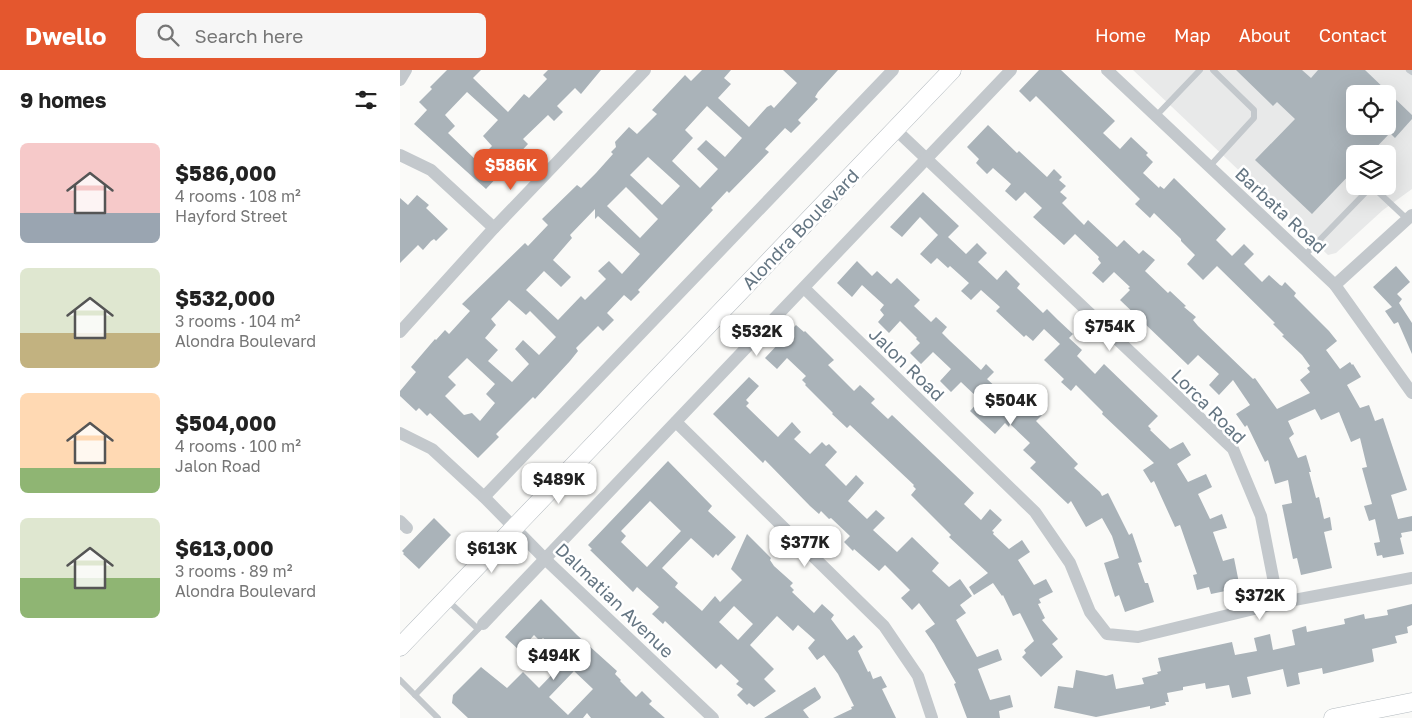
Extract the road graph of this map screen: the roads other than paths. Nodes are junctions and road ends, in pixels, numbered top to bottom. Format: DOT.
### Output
graph roads {
  1 [pos="406,70"];
  2 [pos="645,70"];
  3 [pos="893,70"];
  4 [pos="952,70"];
  5 [pos="1011,70"];
  6 [pos="1107,70"];
  7 [pos="1200,70"];
  8 [pos="1213,70"];
  9 [pos="400,80"];
  10 [pos="1156,117"];
  11 [pos="896,129"];
  12 [pos="400,155"];
  13 [pos="926,159"];
  14 [pos="1209,167"];
  15 [pos="1410,217"];
  16 [pos="494,228"];
  17 [pos="1304,256"];
  18 [pos="1335,285"];
  19 [pos="804,288"];
  20 [pos="400,332"];
  21 [pos="1412,393"];
  22 [pos="676,422"];
  23 [pos="400,433"];
  24 [pos="484,497"];
  25 [pos="515,527"];
  26 [pos="545,559"];
  27 [pos="1412,578"];
  28 [pos="446,599"];
  29 [pos="1278,603"];
  30 [pos="480,627"];
  31 [pos="400,647"];
  32 [pos="400,680"];
  33 [pos="415,695"];
  34 [pos="1412,702"];
  35 [pos="438,718"];
  36 [pos="713,718"];
  37 [pos="932,718"];
  38 [pos="1333,718"];
  1 -- 9 [label="street"];
  2 -- 16 [label="street"];
  3 -- 24 [label="street"];
  4 -- 11 [label="main road, Alondra Boulevard"];
  5 -- 13 [label="street"];
  6 -- 10 [label="street, Barbata Road"];
  7 -- 10 [label="lane"];
  8 -- 14 [label="lane"];
  10 -- 14 [label="street, Barbata Road"];
  11 -- 13 [label="street, Lorca Road"];
  11 -- 25 [label="main road, Alondra Boulevard"];
  12 -- 16 [label="street"];
  13 -- 19 [label="street"];
  13 -- 29 [label="street, Lorca Road"];
  14 -- 17 [label="street, Barbata Road"];
  15 -- 17 [label="lane"];
  15 -- 18 [label="street"];
  16 -- 20 [label="street"];
  17 -- 18 [label="street, Barbata Road"];
  18 -- 21 [label="street, Barbata Road"];
  19 -- 22 [label="street"];
  19 -- 29 [label="street, Jalon Road"];
  22 -- 26 [label="street"];
  22 -- 37 [label="street"];
  23 -- 24 [label="street, Dalmatian Avenue"];
  24 -- 25 [label="street, Dalmatian Avenue"];
  25 -- 26 [label="street, Dalmatian Avenue"];
  25 -- 28 [label="main road, Alondra Boulevard"];
  26 -- 30 [label="street"];
  26 -- 36 [label="street, Dalmatian Avenue"];
  27 -- 29 [label="street"];
  28 -- 30 [label="lane"];
  28 -- 31 [label="main road, Alondra Boulevard"];
  30 -- 33 [label="lane"];
  32 -- 33 [label="lane"];
  33 -- 35 [label="lane"];
  34 -- 38 [label="main road"];
}
